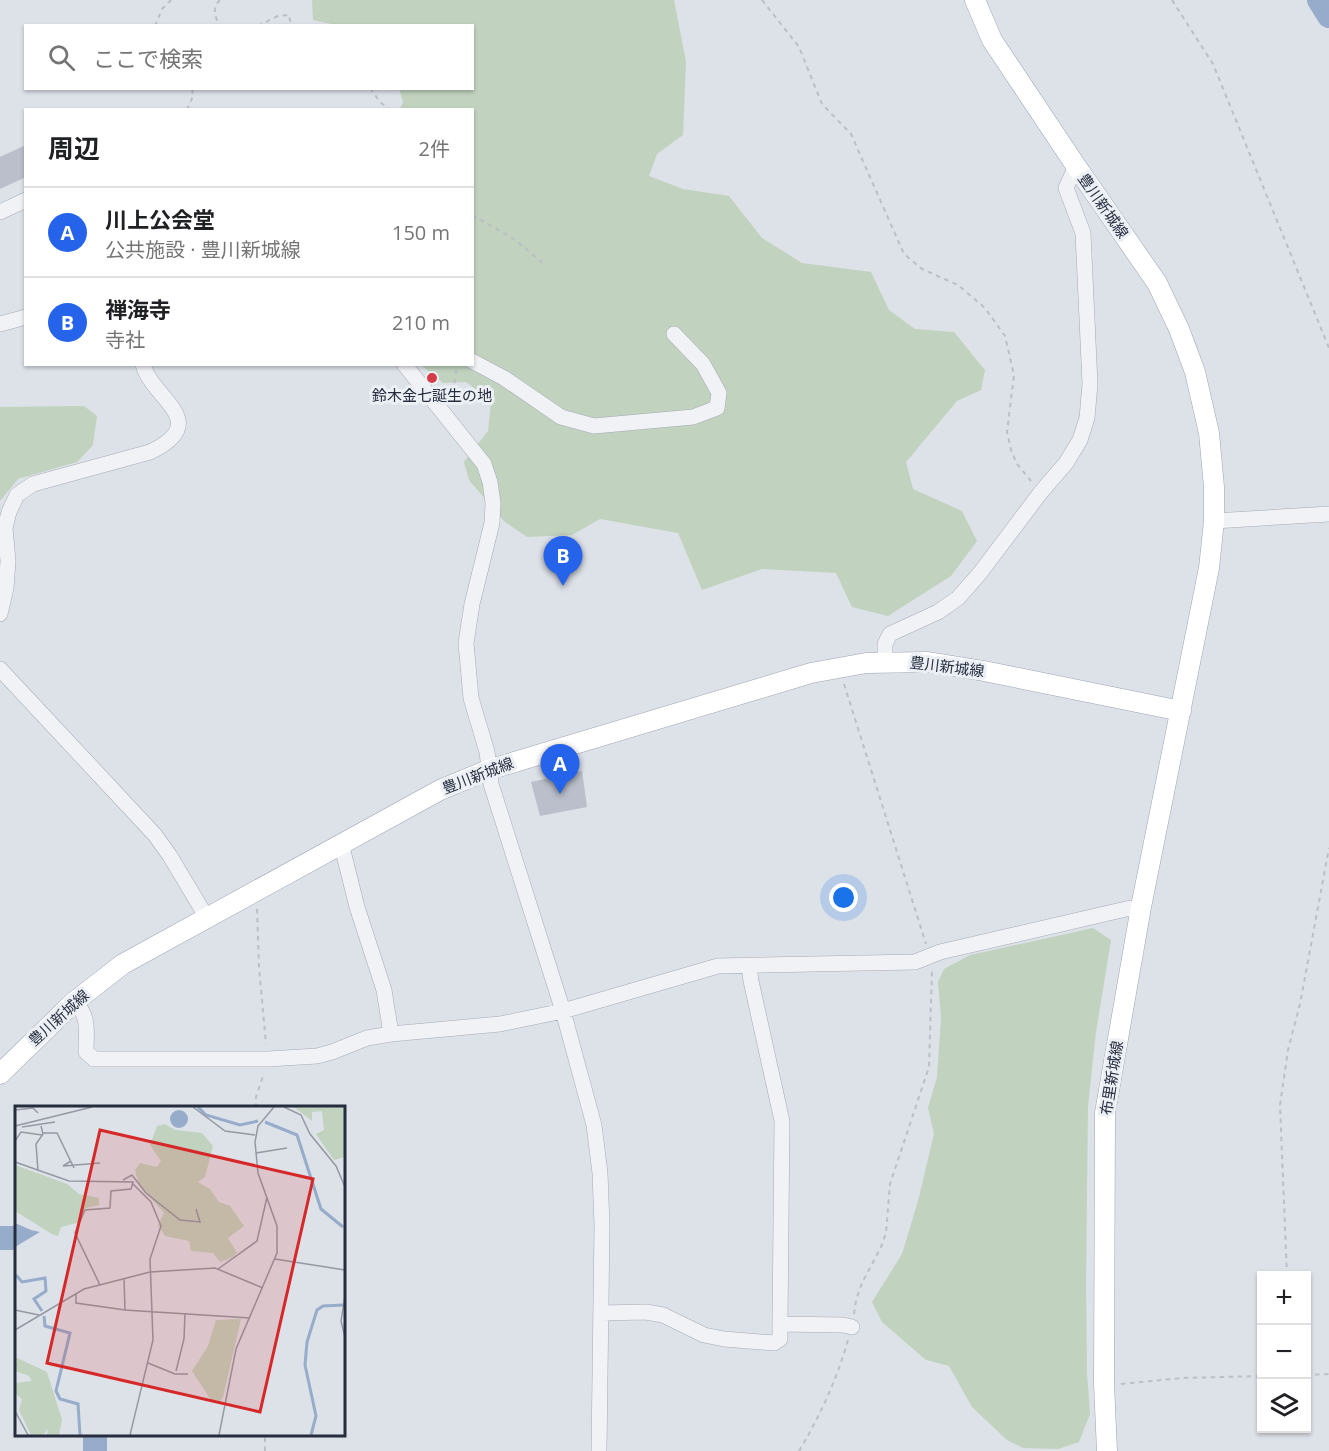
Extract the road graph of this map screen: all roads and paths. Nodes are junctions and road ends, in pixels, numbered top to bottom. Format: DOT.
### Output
graph roads {
  1 [pos="171,0"];
  2 [pos="220,0"];
  3 [pos="762,0"];
  4 [pos="975,0"];
  5 [pos="1172,0"];
  6 [pos="157,24"];
  7 [pos="219,24"];
  8 [pos="262,24"];
  9 [pos="291,24"];
  10 [pos="192,90"];
  11 [pos="371,90"];
  12 [pos="188,108"];
  13 [pos="388,108"];
  14 [pos="1076,166"];
  15 [pos="24,201"];
  16 [pos="0,212"];
  17 [pos="474,216"];
  18 [pos="544,264"];
  19 [pos="24,318"];
  20 [pos="0,324"];
  21 [pos="674,334"];
  22 [pos="1329,348"];
  23 [pos="474,362"];
  24 [pos="143,366"];
  25 [pos="406,366"];
  26 [pos="457,366"];
  27 [pos="449,421"];
  28 [pos="1041,492"];
  29 [pos="1329,514"];
  30 [pos="1214,521"];
  31 [pos="0,614"];
  32 [pos="885,662"];
  33 [pos="840,666"];
  34 [pos="0,669"];
  35 [pos="1181,711"];
  36 [pos="488,770"];
  37 [pos="341,843"];
  38 [pos="1329,848"];
  39 [pos="256,891"];
  40 [pos="1141,908"];
  41 [pos="207,918"];
  42 [pos="929,957"];
  43 [pos="749,966"];
  44 [pos="74,1002"];
  45 [pos="563,1011"];
  46 [pos="391,1034"];
  47 [pos="268,1059"];
  48 [pos="0,1074"];
  49 [pos="256,1106"];
  50 [pos="1287,1271"];
  51 [pos="601,1313"];
  52 [pos="780,1324"];
  53 [pos="852,1327"];
  54 [pos="1329,1374"];
  55 [pos="1311,1375"];
  56 [pos="1257,1376"];
  57 [pos="1104,1384"];
  58 [pos="599,1451"];
  59 [pos="799,1451"];
  60 [pos="1107,1451"];
  1 -- 6 [label="path"];
  2 -- 7 [label="path"];
  3 -- 28 [label="path"];
  4 -- 14 [label="main road, 豊川新城線"];
  5 -- 22 [label="path"];
  8 -- 9 [label="path"];
  10 -- 12 [label="path"];
  11 -- 13 [label="path"];
  14 -- 28 [label="street"];
  14 -- 30 [label="main road, 豊川新城線"];
  15 -- 16 [label="street"];
  17 -- 18 [label="path"];
  19 -- 20 [label="street"];
  21 -- 23 [label="street"];
  24 -- 31 [label="street"];
  25 -- 27 [label="street"];
  26 -- 27 [label="path"];
  27 -- 36 [label="street"];
  28 -- 32 [label="street"];
  29 -- 30 [label="street"];
  30 -- 35 [label="main road, 豊川新城線"];
  32 -- 33 [label="main road, 豊川新城線"];
  32 -- 35 [label="main road, 豊川新城線"];
  33 -- 36 [label="main road, 豊川新城線"];
  33 -- 42 [label="path"];
  34 -- 41 [label="street"];
  35 -- 40 [label="main road, 布里新城線"];
  36 -- 37 [label="main road, 豊川新城線"];
  36 -- 45 [label="street"];
  37 -- 39 [label="main road, 豊川新城線"];
  37 -- 46 [label="street"];
  38 -- 50 [label="path"];
  39 -- 41 [label="main road, 豊川新城線"];
  39 -- 47 [label="path"];
  40 -- 42 [label="street"];
  40 -- 57 [label="main road, 布里新城線"];
  41 -- 44 [label="main road, 豊川新城線"];
  42 -- 43 [label="street"];
  42 -- 53 [label="path"];
  43 -- 45 [label="street"];
  43 -- 52 [label="street"];
  44 -- 47 [label="street"];
  44 -- 48 [label="main road, 豊川新城線"];
  45 -- 46 [label="street"];
  45 -- 51 [label="street"];
  46 -- 47 [label="street"];
  47 -- 49 [label="path"];
  51 -- 52 [label="street"];
  51 -- 58 [label="street"];
  52 -- 53 [label="street"];
  53 -- 59 [label="path"];
  54 -- 55 [label="path"];
  56 -- 57 [label="path"];
  57 -- 60 [label="main road, 布里新城線"];
}
